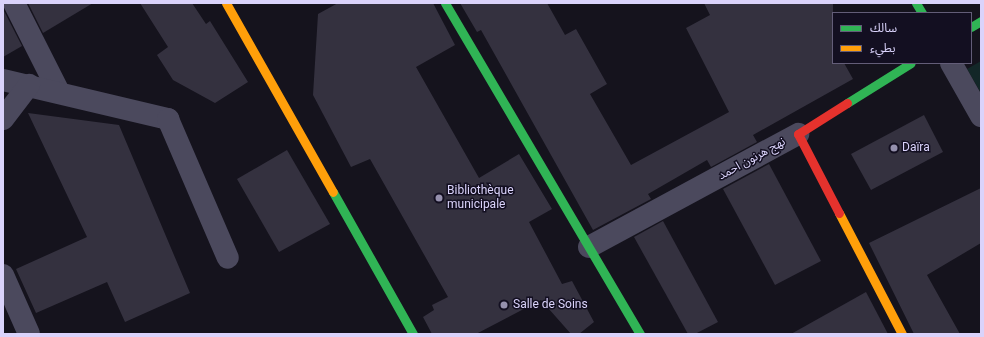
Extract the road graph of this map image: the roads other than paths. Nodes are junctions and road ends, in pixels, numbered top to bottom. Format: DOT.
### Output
graph roads {
  1 [pos="14,3"];
  2 [pos="226,3"];
  3 [pos="444,3"];
  4 [pos="916,3"];
  5 [pos="921,12"];
  6 [pos="981,21"];
  7 [pos="972,26"];
  8 [pos="909,64"];
  9 [pos="952,64"];
  10 [pos="3,80"];
  11 [pos="28,85"];
  12 [pos="59,92"];
  13 [pos="981,116"];
  14 [pos="3,119"];
  15 [pos="798,134"];
  16 [pos="589,247"];
  17 [pos="228,258"];
  18 [pos="3,275"];
  19 [pos="30,334"];
  20 [pos="413,334"];
  21 [pos="640,334"];
  22 [pos="902,334"];
  1 -- 12 [label="street"];
  2 -- 20 [label="street"];
  3 -- 16 [label="street"];
  4 -- 5 [label="street"];
  6 -- 7 [label="street"];
  8 -- 15 [label="street, نهج هرنون احمد"];
  9 -- 13 [label="street"];
  10 -- 11 [label="street"];
  11 -- 12 [label="street"];
  11 -- 14 [label="street"];
  12 -- 17 [label="street"];
  15 -- 16 [label="street, نهج هرنون احمد"];
  15 -- 22 [label="street"];
  16 -- 21 [label="street"];
  18 -- 19 [label="street"];
}
